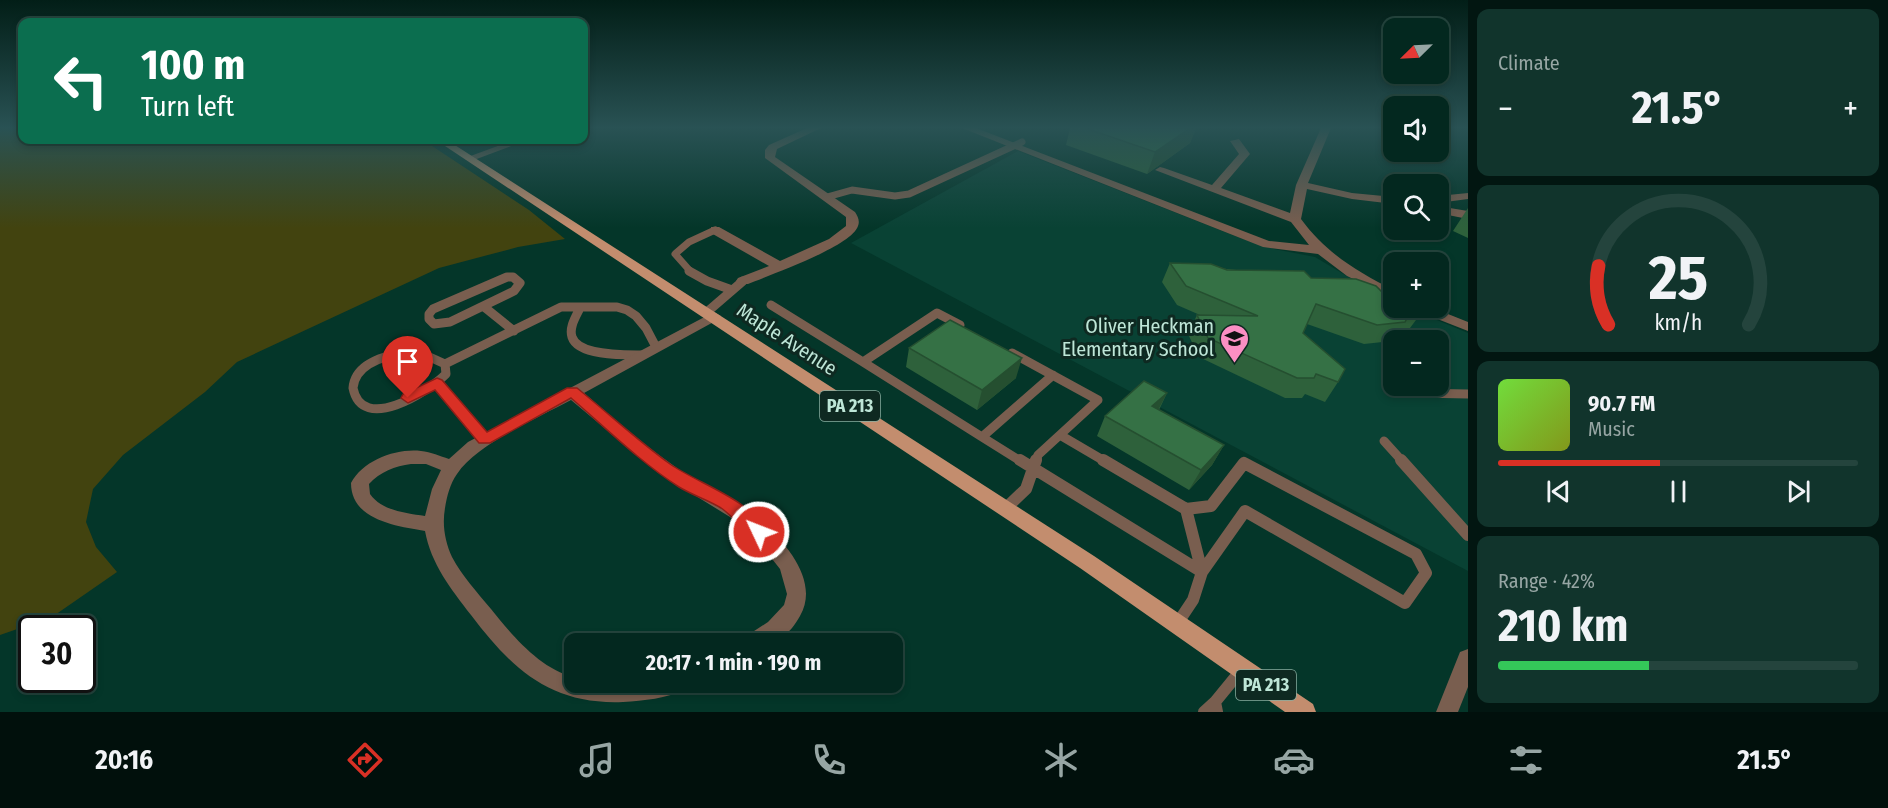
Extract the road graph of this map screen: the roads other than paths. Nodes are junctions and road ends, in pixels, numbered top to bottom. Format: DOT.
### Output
graph roads {
  1 [pos="475,161"];
  2 [pos="774,161"];
  3 [pos="980,161"];
  4 [pos="1061,161"];
  5 [pos="1066,161"];
  6 [pos="1239,161"];
  7 [pos="1312,161"];
  8 [pos="1160,170"];
  9 [pos="1302,185"];
  10 [pos="1215,190"];
  11 [pos="1468,196"];
  12 [pos="827,197"];
  13 [pos="1449,199"];
  14 [pos="1383,200"];
  15 [pos="1449,211"];
  16 [pos="1468,215"];
  17 [pos="1295,219"];
  18 [pos="715,230"];
  19 [pos="1310,240"];
  20 [pos="1319,250"];
  21 [pos="777,265"];
  22 [pos="743,281"];
  23 [pos="1383,289"];
  24 [pos="732,290"];
  25 [pos="771,305"];
  26 [pos="483,306"];
  27 [pos="579,310"];
  28 [pos="710,314"];
  29 [pos="1446,318"];
  30 [pos="1468,327"];
  31 [pos="969,330"];
  32 [pos="514,331"];
  33 [pos="656,347"];
  34 [pos="1000,347"];
  35 [pos="641,355"];
  36 [pos="863,362"];
  37 [pos="445,364"];
  38 [pos="1053,375"];
  39 [pos="437,383"];
  40 [pos="572,392"];
  41 [pos="1449,394"];
  42 [pos="1468,394"];
  43 [pos="1060,435"];
  44 [pos="982,437"];
  45 [pos="485,440"];
  46 [pos="1384,441"];
  47 [pos="451,467"];
  48 [pos="1034,468"];
  49 [pos="1006,508"];
  50 [pos="1186,508"];
  51 [pos="432,524"];
  52 [pos="1468,535"];
  53 [pos="1202,572"];
  54 [pos="1177,624"];
  55 [pos="767,633"];
  56 [pos="1468,659"];
  57 [pos="1234,663"];
  58 [pos="564,683"];
  59 [pos="1216,707"];
  60 [pos="1204,712"];
  61 [pos="1305,712"];
  62 [pos="1447,712"];
  1 -- 28 [label="main road, Maple Avenue / PA 213"];
  2 -- 12 [label="street"];
  3 -- 12 [label="lane"];
  4 -- 20 [label="street"];
  5 -- 19 [label="street"];
  6 -- 10 [label="street"];
  7 -- 9 [label="street"];
  8 -- 10 [label="street"];
  9 -- 14 [label="street"];
  9 -- 17 [label="street"];
  10 -- 17 [label="street"];
  11 -- 13 [label="street"];
  12 -- 21 [label="street"];
  15 -- 16 [label="street"];
  17 -- 19 [label="street"];
  18 -- 21 [label="street"];
  18 -- 24 [label="lane"];
  19 -- 20 [label="street"];
  20 -- 23 [label="street"];
  21 -- 22 [label="street"];
  22 -- 24 [label="lane"];
  24 -- 28 [label="lane"];
  25 -- 36 [label="lane"];
  26 -- 26 [label="lane"];
  26 -- 32 [label="lane"];
  27 -- 32 [label="lane"];
  27 -- 33 [label="lane"];
  27 -- 35 [label="lane"];
  28 -- 33 [label="street"];
  28 -- 49 [label="main road, Maple Avenue / PA 213"];
  29 -- 30 [label="street"];
  31 -- 36 [label="lane"];
  32 -- 37 [label="lane"];
  33 -- 35 [label="street"];
  34 -- 38 [label="lane"];
  35 -- 40 [label="street"];
  36 -- 44 [label="lane"];
  37 -- 39 [label="lane"];
  37 -- 39 [label="lane"];
  38 -- 43 [label="lane"];
  38 -- 44 [label="lane"];
  39 -- 45 [label="lane"];
  40 -- 45 [label="street"];
  40 -- 55 [label="street"];
  41 -- 42 [label="lane"];
  43 -- 48 [label="lane"];
  43 -- 50 [label="lane"];
  44 -- 48 [label="lane"];
  45 -- 47 [label="street"];
  46 -- 52 [label="lane"];
  47 -- 51 [label="street"];
  47 -- 51 [label="street"];
  48 -- 49 [label="lane"];
  48 -- 53 [label="lane"];
  49 -- 54 [label="main road, Maple Avenue / PA 213"];
  50 -- 53 [label="lane"];
  50 -- 53 [label="lane"];
  51 -- 58 [label="street"];
  53 -- 54 [label="lane"];
  54 -- 57 [label="main road, Maple Avenue / PA 213"];
  56 -- 62 [label="street"];
  57 -- 59 [label="lane"];
  57 -- 61 [label="main road, PA 213"];
  59 -- 60 [label="lane"];
}
